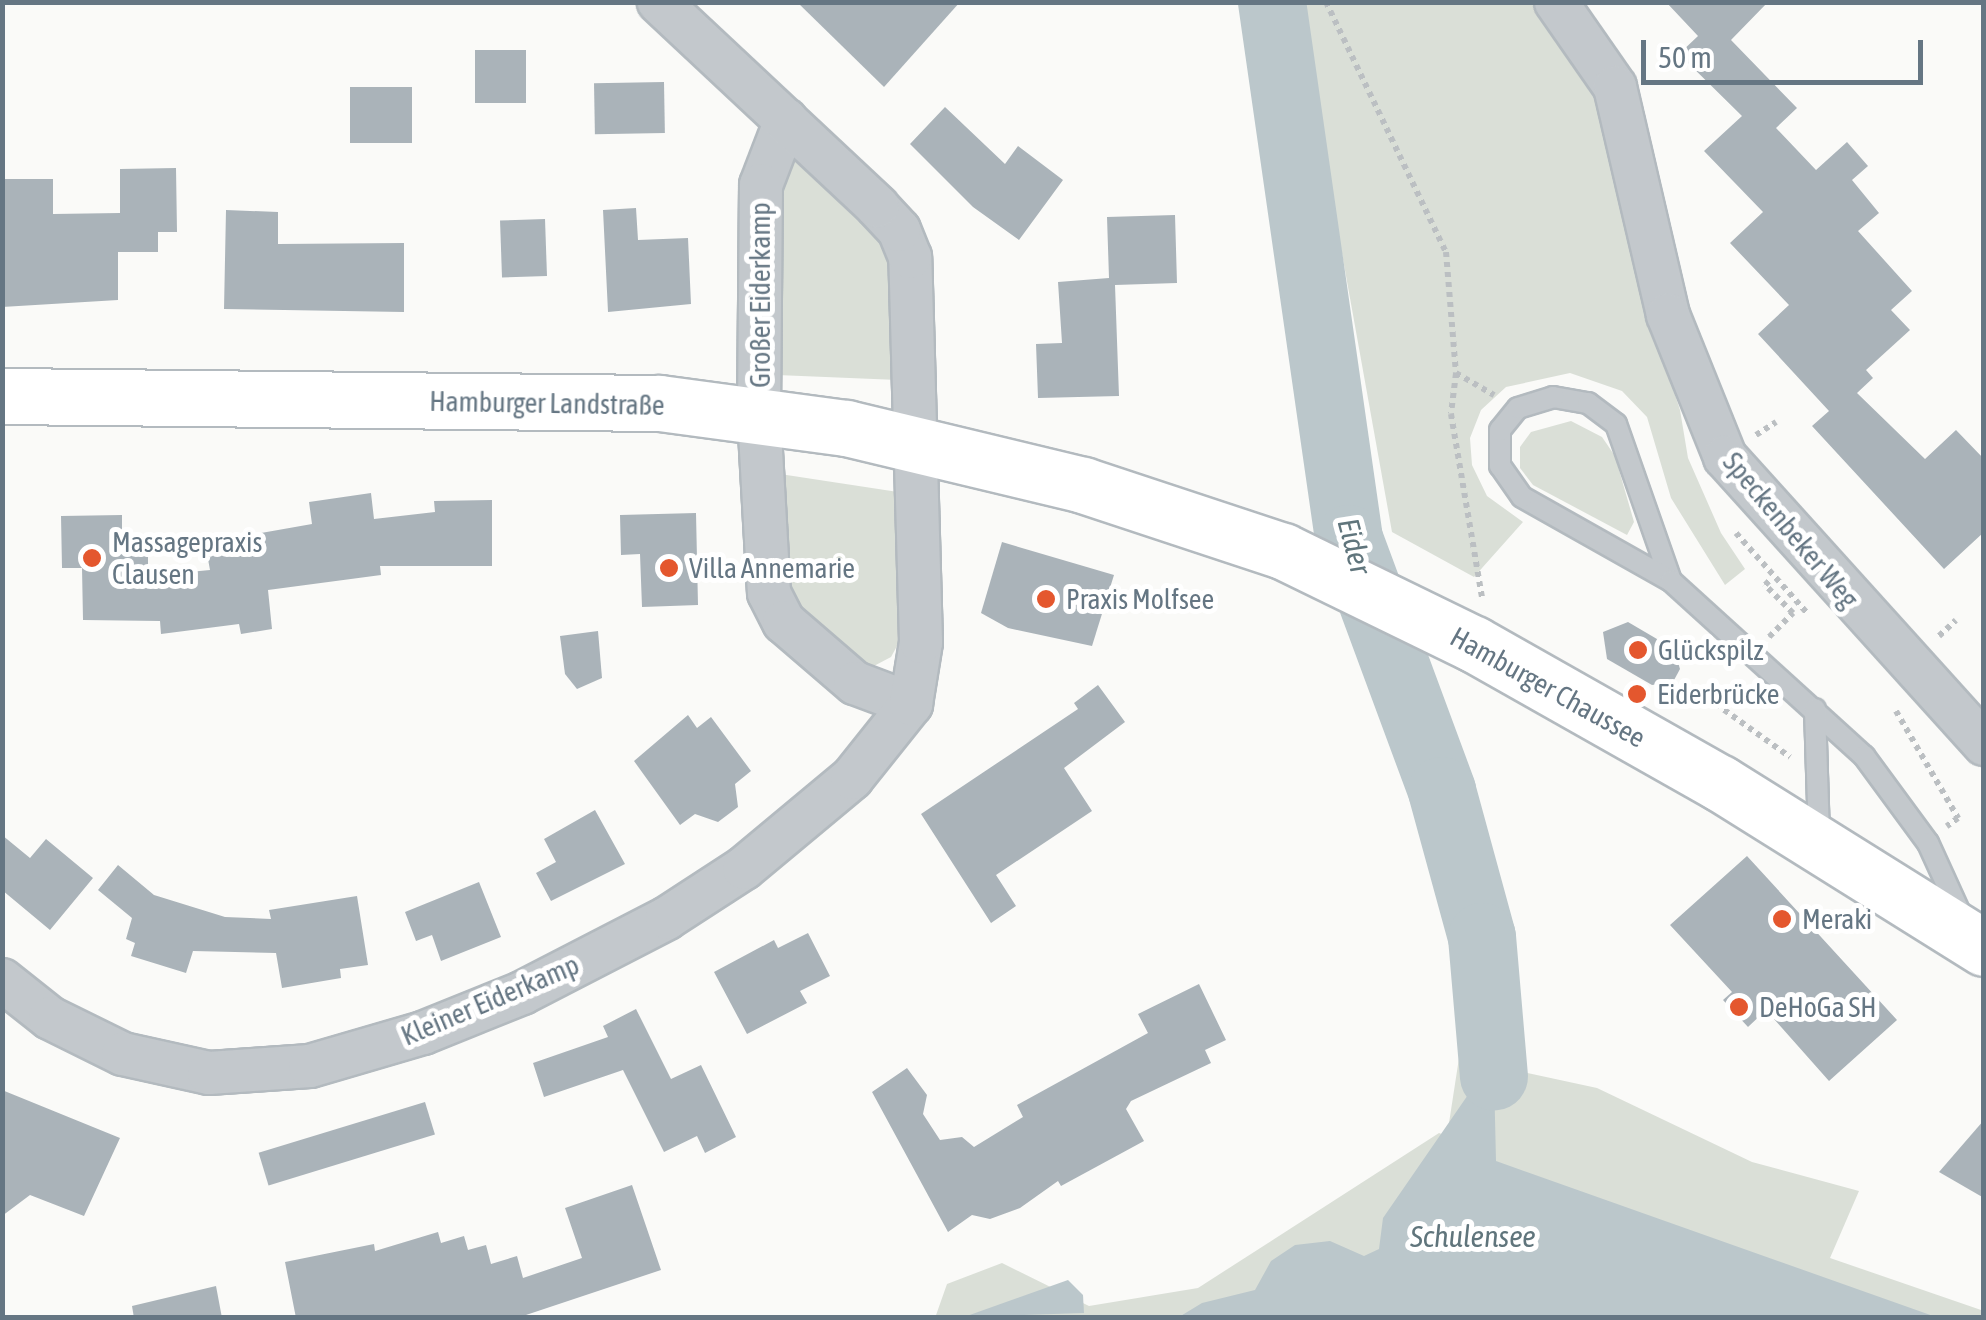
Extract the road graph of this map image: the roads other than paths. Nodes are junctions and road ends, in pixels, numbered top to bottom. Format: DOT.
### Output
graph roads {
  1 [pos="660,2"];
  2 [pos="1556,2"];
  3 [pos="786,120"];
  4 [pos="2,396"];
  5 [pos="759,414"];
  6 [pos="916,442"];
  7 [pos="1083,485"];
  8 [pos="1671,581"];
  9 [pos="911,704"];
  10 [pos="1814,709"];
  11 [pos="1984,744"];
  12 [pos="1818,846"];
  13 [pos="1976,943"];
  14 [pos="2,980"];
  1 -- 3 [label="street"];
  2 -- 11 [label="street, Speckenbeker Weg"];
  3 -- 5 [label="street, Großer Eiderkamp"];
  3 -- 6 [label="street"];
  4 -- 5 [label="main road, Hamburger Landstraße"];
  5 -- 6 [label="main road, Hamburger Landstraße"];
  5 -- 9 [label="street"];
  6 -- 7 [label="main road, Hamburger Landstraße"];
  6 -- 9 [label="street, Kleiner Eiderkamp"];
  7 -- 12 [label="main road, Hamburger Chaussee"];
  8 -- 8 [label="lane"];
  8 -- 10 [label="lane"];
  9 -- 14 [label="street, Kleiner Eiderkamp"];
  10 -- 12 [label="lane"];
  10 -- 13 [label="lane"];
  12 -- 13 [label="main road, Hamburger Chaussee"];
}
